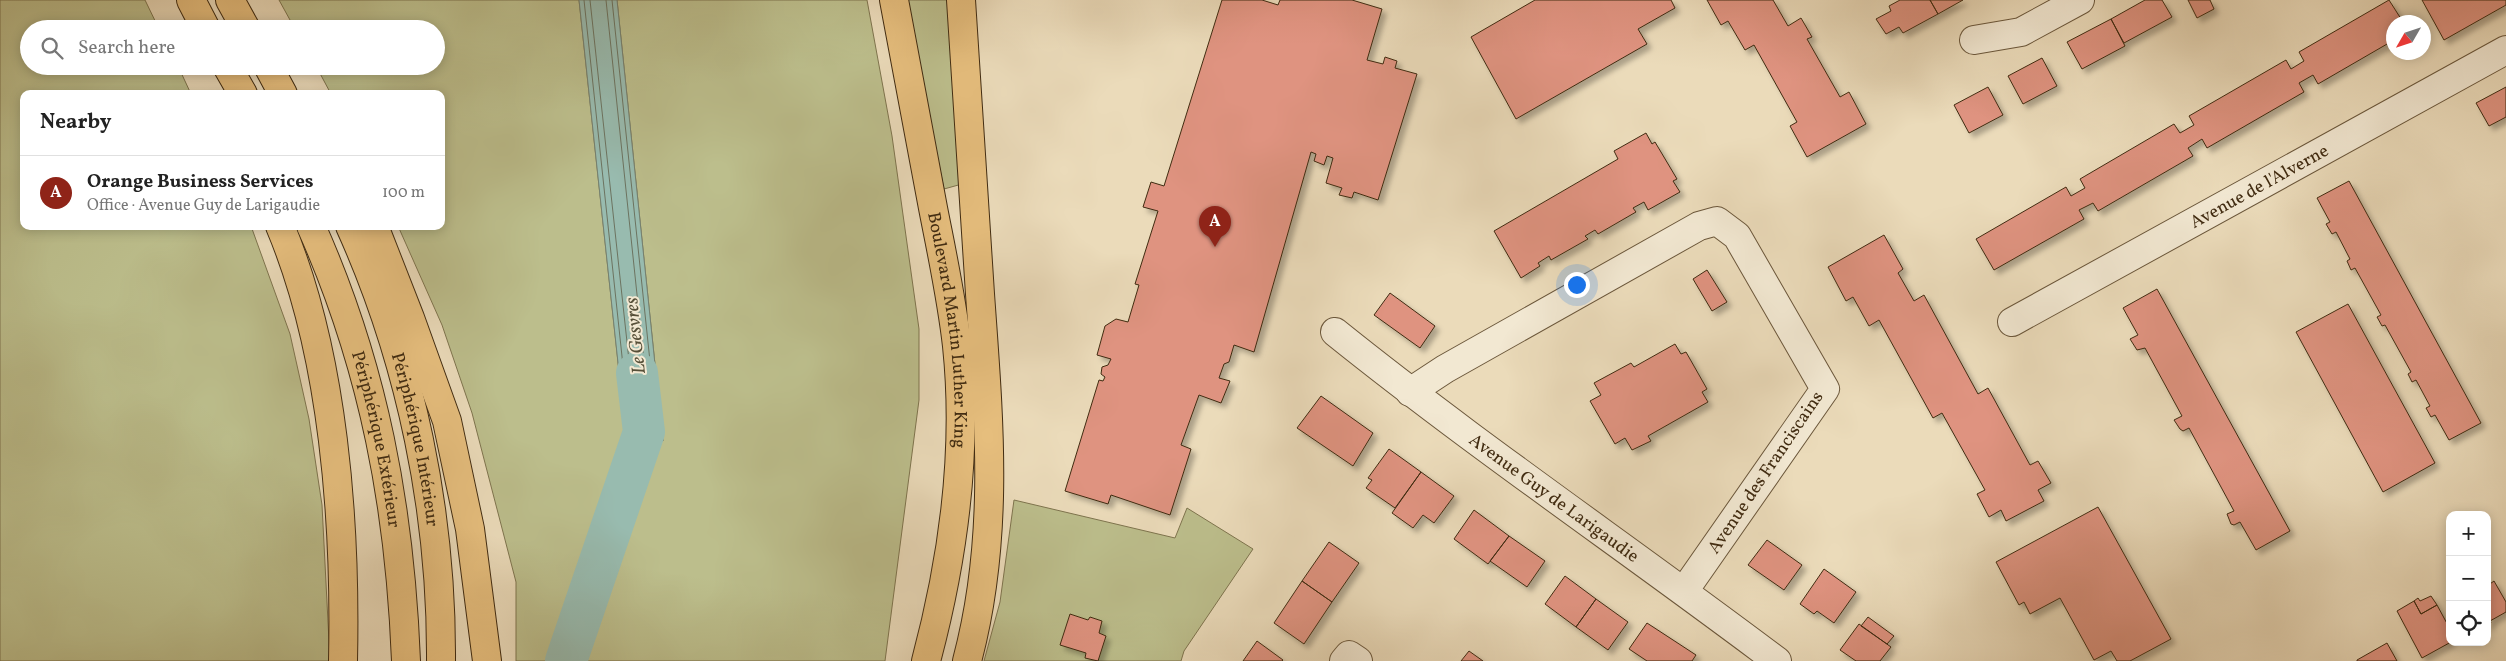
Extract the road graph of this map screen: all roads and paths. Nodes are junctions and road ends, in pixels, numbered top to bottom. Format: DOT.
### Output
graph roads {
  1 [pos="191,0"];
  2 [pos="230,0"];
  3 [pos="894,0"];
  4 [pos="961,0"];
  5 [pos="2080,0"];
  6 [pos="201,20"];
  7 [pos="241,20"];
  8 [pos="1974,40"];
  9 [pos="2506,50"];
  10 [pos="233,75"];
  11 [pos="273,75"];
  12 [pos="241,90"];
  13 [pos="281,90"];
  14 [pos="281,230"];
  15 [pos="312,230"];
  16 [pos="352,230"];
  17 [pos="376,230"];
  18 [pos="2012,322"];
  19 [pos="1335,332"];
  20 [pos="1410,392"];
  21 [pos="1684,591"];
  22 [pos="343,661"];
  23 [pos="406,661"];
  24 [pos="442,661"];
  25 [pos="487,661"];
  26 [pos="926,661"];
  27 [pos="966,661"];
  28 [pos="1344,661"];
  29 [pos="1358,661"];
  30 [pos="1777,661"];
  1 -- 6 [label="main road"];
  2 -- 7 [label="main road"];
  3 -- 26 [label="main road, Boulevard Martin Luther King"];
  4 -- 27 [label="main road, Boulevard Martin Luther King"];
  5 -- 8 [label="street"];
  9 -- 18 [label="street, Avenue de l'Alverne"];
  10 -- 12 [label="main road"];
  11 -- 13 [label="main road"];
  14 -- 22 [label="main road"];
  15 -- 23 [label="main road, Périphérique Extérieur"];
  16 -- 24 [label="main road, Périphérique Intérieur"];
  17 -- 25 [label="main road"];
  19 -- 20 [label="street, Avenue Guy de Larigaudie"];
  20 -- 21 [label="street, Avenue Guy de Larigaudie"];
  20 -- 21 [label="street, Avenue des Franciscains"];
  21 -- 30 [label="street, Avenue Guy de Larigaudie"];
  28 -- 29 [label="street"];
}
